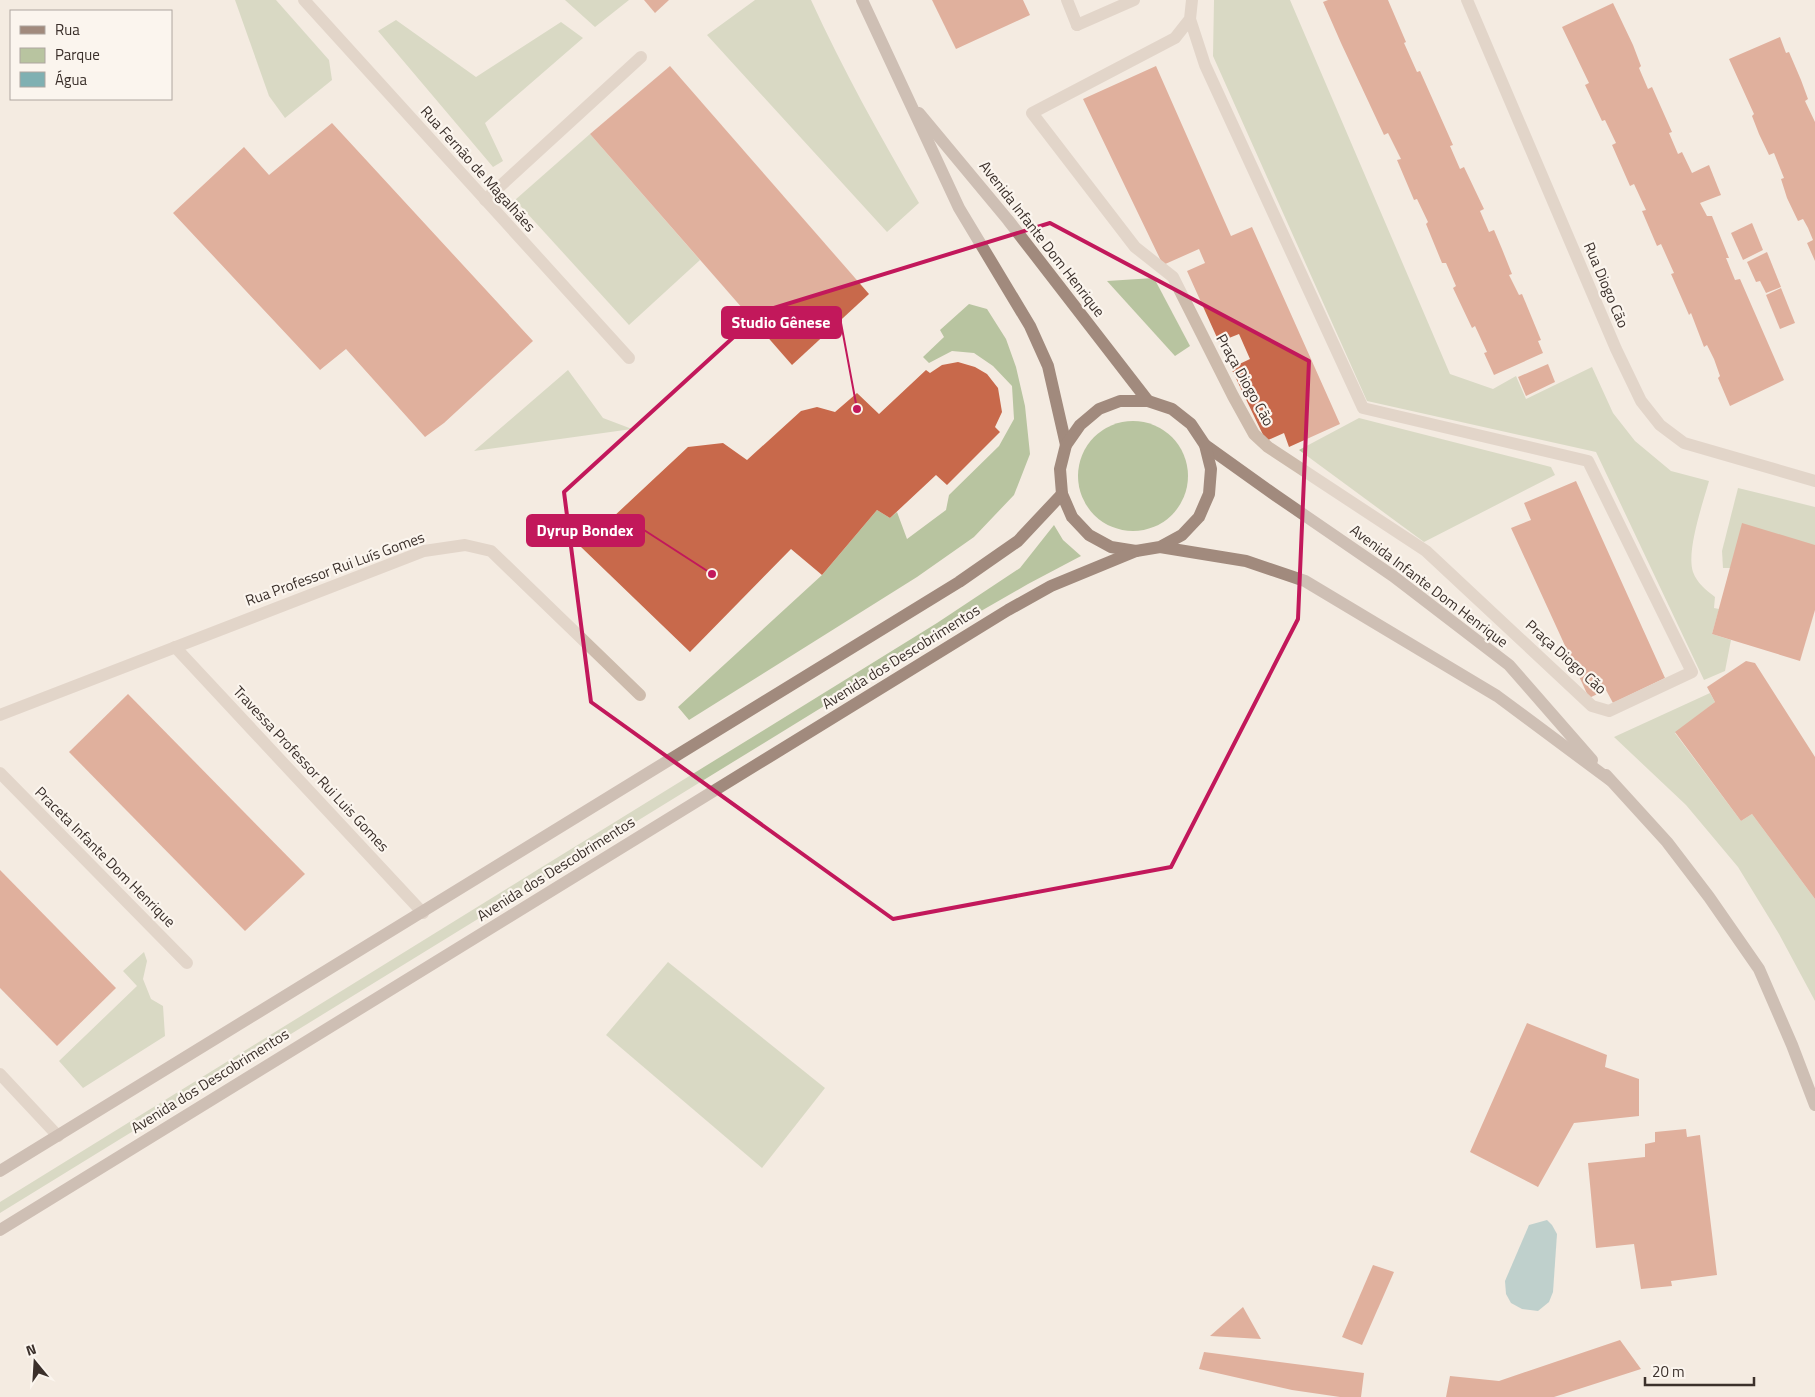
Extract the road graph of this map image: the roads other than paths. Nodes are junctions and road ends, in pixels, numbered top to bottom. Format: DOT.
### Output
graph roads {
  1 [pos="304,0"];
  2 [pos="862,0"];
  3 [pos="1067,0"];
  4 [pos="1134,0"];
  5 [pos="1192,0"];
  6 [pos="1467,0"];
  7 [pos="1190,20"];
  8 [pos="642,58"];
  9 [pos="908,99"];
  10 [pos="485,200"];
  11 [pos="629,358"];
  12 [pos="1148,401"];
  13 [pos="1066,445"];
  14 [pos="1205,445"];
  15 [pos="1815,481"];
  16 [pos="1062,494"];
  17 [pos="1160,547"];
  18 [pos="1136,551"];
  19 [pos="175,647"];
  20 [pos="640,695"];
  21 [pos="0,715"];
  22 [pos="0,774"];
  23 [pos="1610,780"];
  24 [pos="423,913"];
  25 [pos="186,962"];
  26 [pos="0,1074"];
  27 [pos="1815,1105"];
  28 [pos="58,1136"];
  29 [pos="0,1171"];
  30 [pos="0,1230"];
  1 -- 10 [label="street, Rua Fernão de Magalhães"];
  2 -- 9 [label="main road, Avenida Infante Dom Henrique"];
  3 -- 4 [label="street"];
  5 -- 7 [label="street, Praça Diogo Cão"];
  6 -- 15 [label="street, Rua Diogo Cão"];
  7 -- 7 [label="street, Praça Diogo Cão"];
  8 -- 10 [label="street"];
  9 -- 12 [label="main road, Avenida Infante Dom Henrique"];
  9 -- 13 [label="main road, Avenida Infante Dom Henrique"];
  10 -- 11 [label="street, Rua Fernão de Magalhães"];
  12 -- 13 [label="main road, Avenida Infante Dom Henrique"];
  12 -- 14 [label="main road, Avenida Infante Dom Henrique"];
  13 -- 16 [label="main road, Avenida Infante Dom Henrique"];
  14 -- 17 [label="main road, Avenida Infante Dom Henrique"];
  14 -- 23 [label="main road, Avenida Infante Dom Henrique"];
  16 -- 18 [label="main road, Avenida Infante Dom Henrique"];
  16 -- 24 [label="main road"];
  17 -- 18 [label="main road, Avenida Infante Dom Henrique"];
  17 -- 23 [label="main road, Avenida Infante Dom Henrique"];
  18 -- 30 [label="main road, Avenida dos Descobrimentos"];
  19 -- 20 [label="street, Rua Professor Rui Luís Gomes"];
  19 -- 21 [label="street, Rua Professor Rui Luís Gomes"];
  19 -- 24 [label="street, Travessa Professor Rui Luis Gomes"];
  22 -- 25 [label="street, Praceta Infante Dom Henrique"];
  23 -- 27 [label="main road, Avenida Infante Dom Henrique"];
  24 -- 28 [label="main road"];
  26 -- 28 [label="street"];
  28 -- 29 [label="main road"];
}
